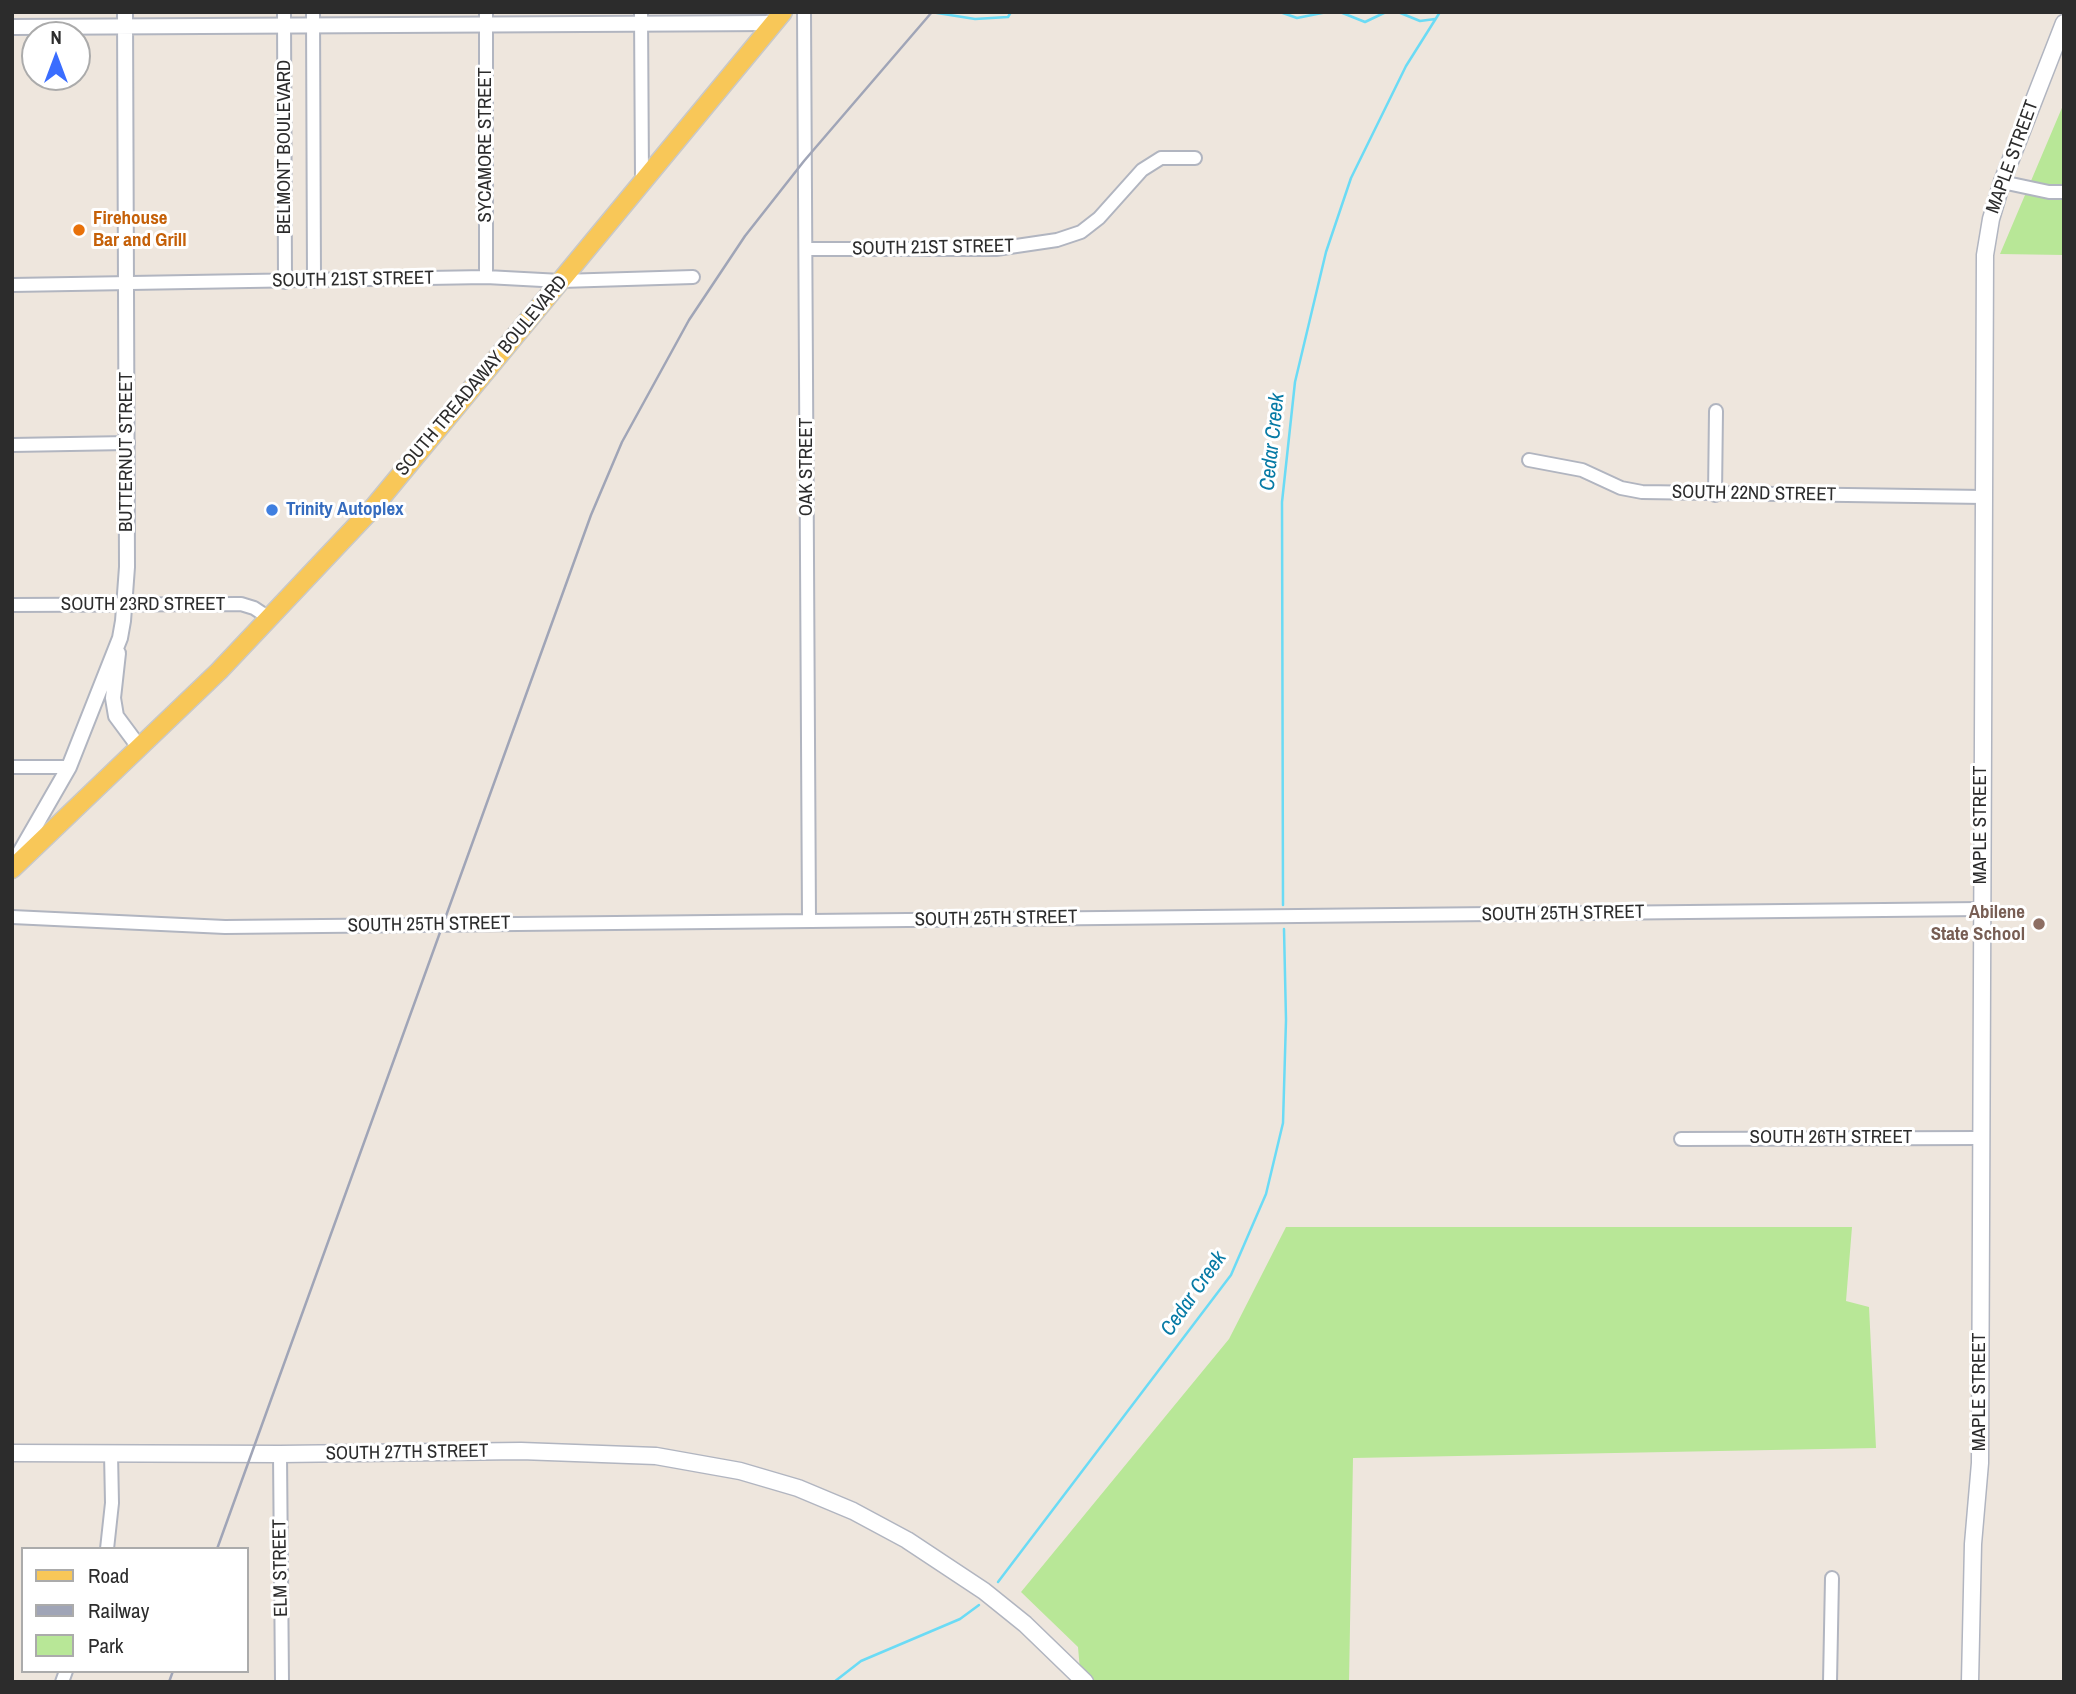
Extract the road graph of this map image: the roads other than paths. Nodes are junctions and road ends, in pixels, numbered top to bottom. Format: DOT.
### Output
graph roads {
  1 [pos="804,12"];
  2 [pos="284,18"];
  3 [pos="313,18"];
  4 [pos="486,18"];
  5 [pos="641,18"];
  6 [pos="779,18"];
  7 [pos="125,19"];
  8 [pos="2064,23"];
  9 [pos="12,27"];
  10 [pos="2059,50"];
  11 [pos="1195,158"];
  12 [pos="642,180"];
  13 [pos="2002,182"];
  14 [pos="2064,192"];
  15 [pos="807,250"];
  16 [pos="486,277"];
  17 [pos="693,277"];
  18 [pos="314,281"];
  19 [pos="561,281"];
  20 [pos="285,282"];
  21 [pos="127,284"];
  22 [pos="12,285"];
  23 [pos="1716,411"];
  24 [pos="128,443"];
  25 [pos="12,446"];
  26 [pos="1529,460"];
  27 [pos="1715,495"];
  28 [pos="1984,497"];
  29 [pos="125,604"];
  30 [pos="12,605"];
  31 [pos="269,618"];
  32 [pos="120,638"];
  33 [pos="139,747"];
  34 [pos="12,767"];
  35 [pos="69,767"];
  36 [pos="12,867"];
  37 [pos="1981,909"];
  38 [pos="12,916"];
  39 [pos="809,921"];
  40 [pos="1980,1138"];
  41 [pos="1681,1139"];
  42 [pos="12,1453"];
  43 [pos="111,1453"];
  44 [pos="280,1454"];
  45 [pos="107,1547"];
  46 [pos="1832,1578"];
  47 [pos="282,1682"];
  48 [pos="1085,1682"];
  49 [pos="1830,1682"];
  50 [pos="1970,1682"];
  1 -- 15 [label="street, OAK STREET"];
  2 -- 3 [label="street"];
  2 -- 7 [label="street"];
  2 -- 20 [label="street, BELMONT BOULEVARD"];
  3 -- 4 [label="street"];
  3 -- 18 [label="street, BELMONT BOULEVARD"];
  4 -- 5 [label="street"];
  4 -- 16 [label="street, SYCAMORE STREET"];
  5 -- 6 [label="street"];
  5 -- 12 [label="street"];
  6 -- 12 [label="main road, SOUTH TREADAWAY BOULEVARD"];
  7 -- 9 [label="street"];
  7 -- 21 [label="street, BUTTERNUT STREET"];
  8 -- 10 [label="main road, MAPLE STREET"];
  10 -- 13 [label="main road, MAPLE STREET"];
  11 -- 15 [label="street, SOUTH 21ST STREET"];
  12 -- 19 [label="main road, SOUTH TREADAWAY BOULEVARD"];
  13 -- 14 [label="street"];
  13 -- 28 [label="main road, MAPLE STREET"];
  15 -- 39 [label="street, OAK STREET"];
  16 -- 18 [label="street, SOUTH 21ST STREET"];
  16 -- 19 [label="street, SOUTH 21ST STREET"];
  17 -- 19 [label="street, SOUTH 21ST STREET"];
  18 -- 20 [label="street, SOUTH 21ST STREET"];
  19 -- 31 [label="main road, SOUTH TREADAWAY BOULEVARD"];
  20 -- 21 [label="street, SOUTH 21ST STREET"];
  21 -- 22 [label="street, SOUTH 21ST STREET"];
  21 -- 24 [label="street, BUTTERNUT STREET"];
  23 -- 27 [label="street"];
  24 -- 25 [label="street"];
  24 -- 29 [label="street, BUTTERNUT STREET"];
  26 -- 27 [label="street, SOUTH 22ND STREET"];
  27 -- 28 [label="street, SOUTH 22ND STREET"];
  28 -- 37 [label="main road, MAPLE STREET"];
  29 -- 30 [label="street, SOUTH 23RD STREET"];
  29 -- 31 [label="street, SOUTH 23RD STREET"];
  29 -- 32 [label="street, BUTTERNUT STREET"];
  31 -- 33 [label="main road, SOUTH TREADAWAY BOULEVARD"];
  32 -- 33 [label="street"];
  32 -- 35 [label="street, BUTTERNUT STREET"];
  33 -- 36 [label="main road, SOUTH TREADAWAY BOULEVARD"];
  34 -- 35 [label="street"];
  35 -- 36 [label="street, BUTTERNUT STREET"];
  37 -- 39 [label="street, SOUTH 25TH STREET"];
  37 -- 40 [label="main road, MAPLE STREET"];
  38 -- 39 [label="street, SOUTH 25TH STREET"];
  40 -- 41 [label="street, SOUTH 26TH STREET"];
  40 -- 50 [label="main road, MAPLE STREET"];
  42 -- 43 [label="main road, SOUTH 27TH STREET"];
  43 -- 44 [label="main road, SOUTH 27TH STREET"];
  43 -- 45 [label="street"];
  44 -- 47 [label="street, ELM STREET"];
  44 -- 48 [label="main road, SOUTH 27TH STREET"];
  46 -- 49 [label="street"];
}
